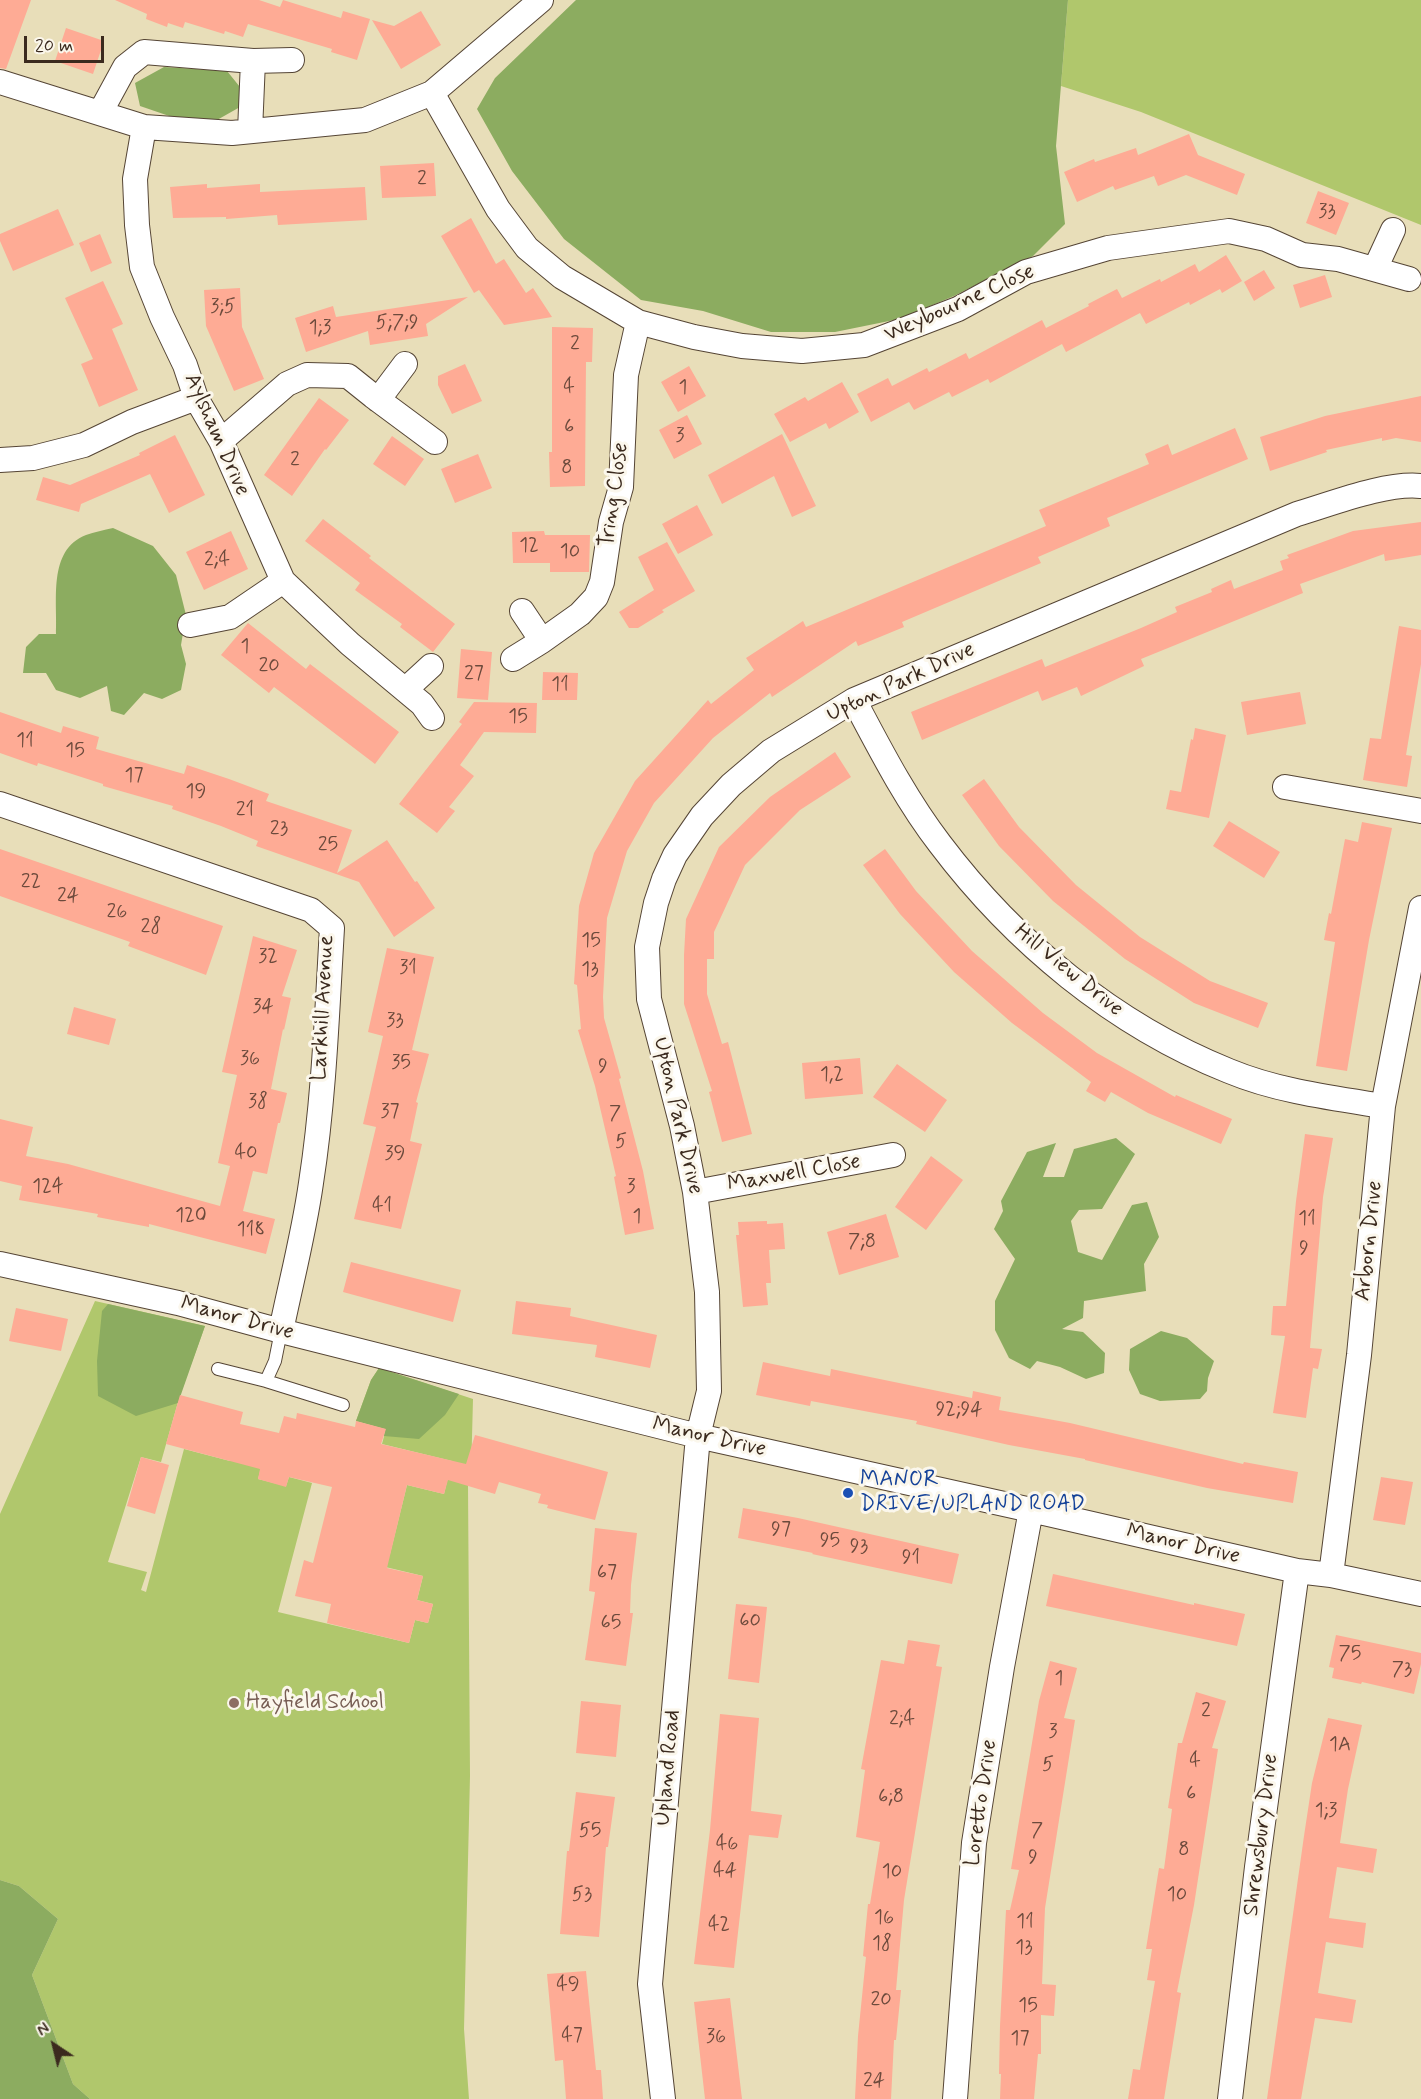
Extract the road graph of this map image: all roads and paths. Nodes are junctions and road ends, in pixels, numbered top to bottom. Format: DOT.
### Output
graph roads {
  1 [pos="540,0"];
  2 [pos="292,60"];
  3 [pos="253,61"];
  4 [pos="0,82"];
  5 [pos="432,93"];
  6 [pos="100,113"];
  7 [pos="144,127"];
  8 [pos="250,131"];
  9 [pos="1393,230"];
  10 [pos="1375,269"];
  11 [pos="1409,279"];
  12 [pos="638,322"];
  13 [pos="405,364"];
  14 [pos="196,398"];
  15 [pos="378,400"];
  16 [pos="221,441"];
  17 [pos="435,442"];
  18 [pos="0,460"];
  19 [pos="1421,486"];
  20 [pos="283,581"];
  21 [pos="522,611"];
  22 [pos="190,625"];
  23 [pos="542,641"];
  24 [pos="513,659"];
  25 [pos="431,666"];
  26 [pos="406,689"];
  27 [pos="854,700"];
  28 [pos="432,718"];
  29 [pos="1285,787"];
  30 [pos="0,804"];
  31 [pos="1421,811"];
  32 [pos="1421,909"];
  33 [pos="1383,1106"];
  34 [pos="893,1155"];
  35 [pos="695,1192"];
  36 [pos="0,1264"];
  37 [pos="281,1331"];
  38 [pos="218,1369"];
  39 [pos="266,1381"];
  40 [pos="343,1405"];
  41 [pos="699,1436"];
  42 [pos="1031,1510"];
  43 [pos="1297,1571"];
  44 [pos="1331,1575"];
  45 [pos="1421,1594"];
  46 [pos="663,2099"];
  47 [pos="955,2099"];
  48 [pos="1230,2099"];
  1 -- 5 [label="street"];
  2 -- 3 [label="street"];
  3 -- 6 [label="street"];
  3 -- 8 [label="street"];
  4 -- 6 [label="street"];
  5 -- 8 [label="street"];
  5 -- 12 [label="street, Weybourne Close"];
  6 -- 7 [label="street"];
  7 -- 8 [label="street"];
  7 -- 14 [label="street, Aylsham Drive"];
  9 -- 10 [label="street"];
  10 -- 11 [label="street, Weybourne Close"];
  10 -- 12 [label="street, Weybourne Close"];
  12 -- 23 [label="street, Tring Close"];
  13 -- 15 [label="street"];
  14 -- 16 [label="street, Aylsham Drive"];
  14 -- 18 [label="street"];
  15 -- 16 [label="street"];
  15 -- 17 [label="street"];
  16 -- 20 [label="street, Aylsham Drive"];
  19 -- 27 [label="street, Upton Park Drive"];
  20 -- 22 [label="street"];
  20 -- 26 [label="street, Aylsham Drive"];
  21 -- 23 [label="street"];
  23 -- 24 [label="street, Tring Close"];
  25 -- 26 [label="street"];
  26 -- 28 [label="street, Aylsham Drive"];
  27 -- 33 [label="street, Hill View Drive"];
  27 -- 35 [label="street, Upton Park Drive"];
  29 -- 31 [label="street"];
  30 -- 37 [label="street, Larkhill Avenue"];
  32 -- 33 [label="street, Arborn Drive"];
  33 -- 44 [label="street, Arborn Drive"];
  34 -- 35 [label="street, Maxwell Close"];
  35 -- 41 [label="street, Upton Park Drive"];
  36 -- 37 [label="street, Manor Drive"];
  37 -- 39 [label="lane"];
  37 -- 41 [label="street, Manor Drive"];
  38 -- 39 [label="lane"];
  39 -- 40 [label="lane"];
  41 -- 42 [label="street, Manor Drive"];
  41 -- 46 [label="street, Upland Road"];
  42 -- 43 [label="street, Manor Drive"];
  42 -- 47 [label="street, Loretto Drive"];
  43 -- 44 [label="street, Manor Drive"];
  43 -- 48 [label="street, Shrewsbury Drive"];
  44 -- 45 [label="street, Manor Drive"];
}
